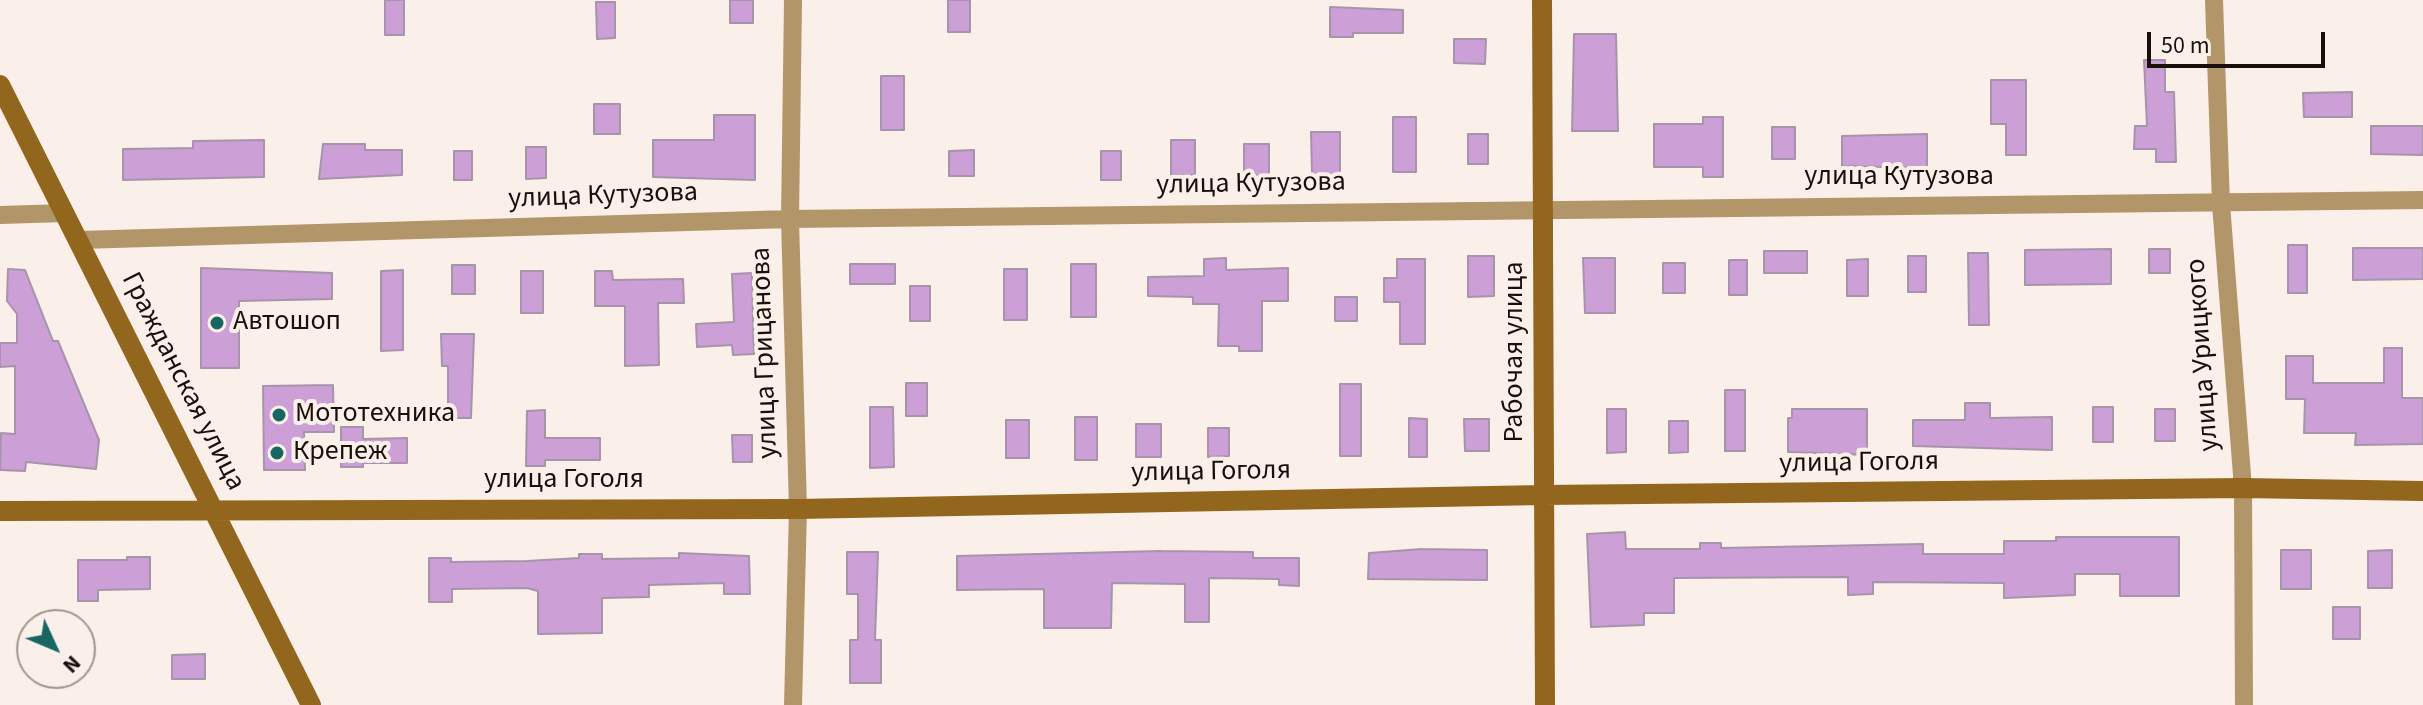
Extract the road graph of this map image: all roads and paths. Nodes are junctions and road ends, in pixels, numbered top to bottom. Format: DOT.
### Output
graph roads {
  1 [pos="793,0"];
  2 [pos="1542,0"];
  3 [pos="2214,0"];
  4 [pos="0,85"];
  5 [pos="2423,200"];
  6 [pos="2221,204"];
  7 [pos="1544,209"];
  8 [pos="65,213"];
  9 [pos="0,215"];
  10 [pos="790,219"];
  11 [pos="80,240"];
  12 [pos="2243,488"];
  13 [pos="2423,491"];
  14 [pos="1543,495"];
  15 [pos="215,509"];
  16 [pos="798,509"];
  17 [pos="0,511"];
  18 [pos="311,705"];
  19 [pos="793,705"];
  20 [pos="1545,705"];
  21 [pos="2244,705"];
  1 -- 10 [label="street, улица Грицанова"];
  2 -- 7 [label="main road, Рабочая улица"];
  3 -- 6 [label="street, улица Урицкого"];
  4 -- 8 [label="main road, Гражданская улица"];
  5 -- 6 [label="street, улица Кутузова"];
  6 -- 7 [label="street, улица Кутузова"];
  6 -- 12 [label="street, улица Урицкого"];
  7 -- 10 [label="street, улица Кутузова"];
  7 -- 14 [label="main road, Рабочая улица"];
  8 -- 9 [label="street"];
  8 -- 11 [label="main road, Гражданская улица"];
  10 -- 11 [label="street, улица Кутузова"];
  10 -- 16 [label="street, улица Грицанова"];
  11 -- 15 [label="main road, Гражданская улица"];
  12 -- 13 [label="main road, улица Гоголя"];
  12 -- 14 [label="main road, улица Гоголя"];
  12 -- 21 [label="street, улица Урицкого"];
  14 -- 16 [label="main road, улица Гоголя"];
  14 -- 20 [label="main road, Рабочая улица"];
  15 -- 16 [label="main road, улица Гоголя"];
  15 -- 17 [label="main road, улица Гоголя"];
  15 -- 18 [label="main road, Гражданская улица"];
  16 -- 19 [label="street, улица Грицанова"];
}
